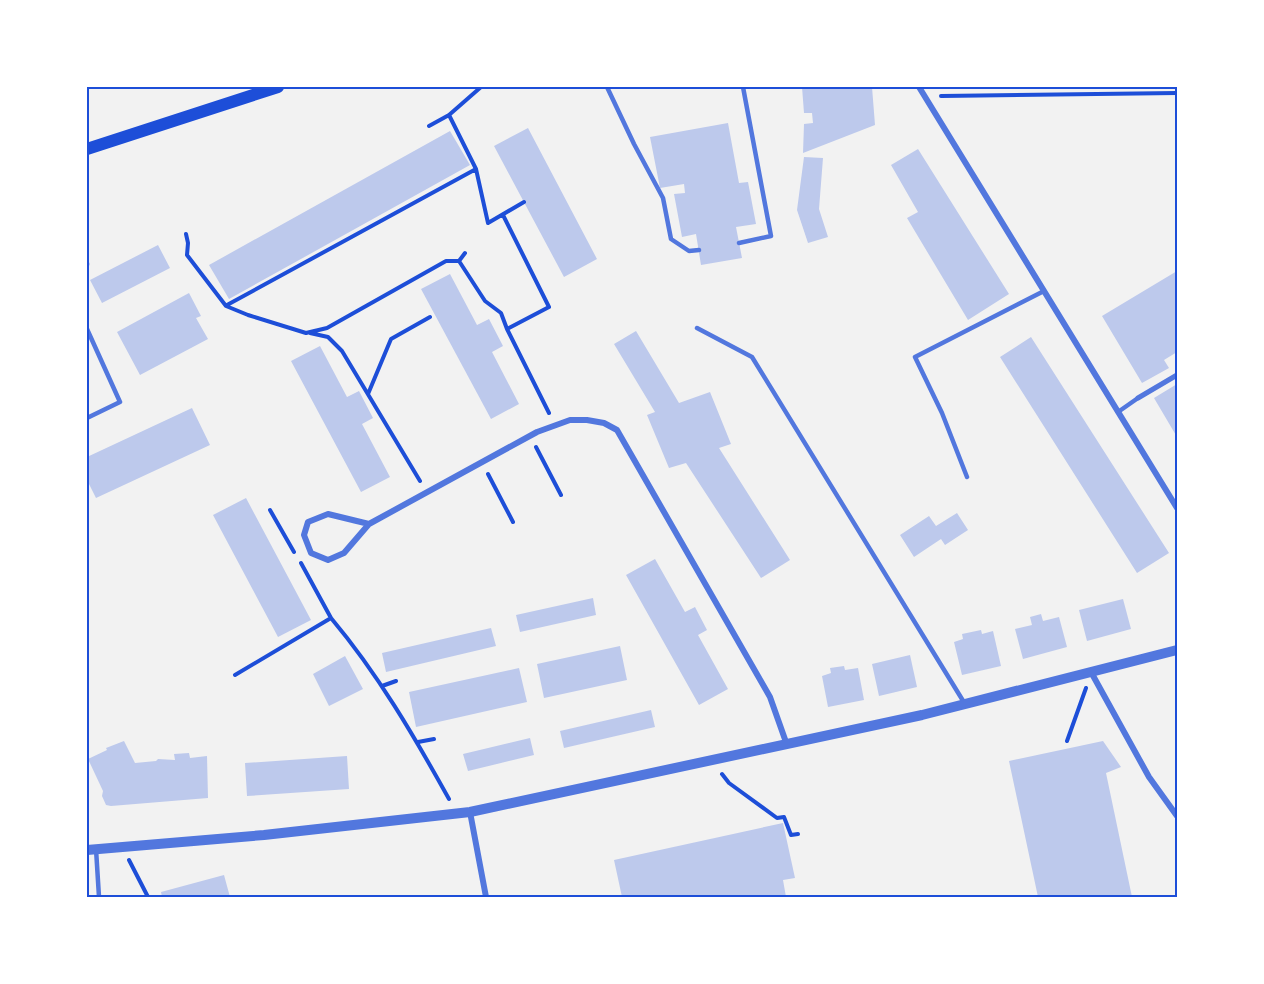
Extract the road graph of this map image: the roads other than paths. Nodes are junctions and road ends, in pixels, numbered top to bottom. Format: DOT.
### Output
graph roads {
  1 [pos="278,87"];
  2 [pos="607,87"];
  3 [pos="743,87"];
  4 [pos="920,87"];
  5 [pos="87,148"];
  6 [pos="739,243"];
  7 [pos="699,250"];
  8 [pos="1044,291"];
  9 [pos="697,328"];
  10 [pos="87,329"];
  11 [pos="1177,375"];
  12 [pos="1138,398"];
  13 [pos="1118,412"];
  14 [pos="87,418"];
  15 [pos="967,477"];
  16 [pos="1177,508"];
  17 [pos="369,524"];
  18 [pos="1177,650"];
  19 [pos="1091,672"];
  20 [pos="965,704"];
  21 [pos="787,745"];
  22 [pos="470,812"];
  23 [pos="1177,816"];
  24 [pos="91,850"];
  25 [pos="99,897"];
  26 [pos="486,897"];
  1 -- 5 [label="main road"];
  2 -- 7 [label="lane"];
  3 -- 6 [label="lane"];
  4 -- 8 [label="street"];
  8 -- 13 [label="street"];
  8 -- 15 [label="lane"];
  9 -- 20 [label="lane"];
  10 -- 14 [label="lane"];
  11 -- 12 [label="street"];
  12 -- 13 [label="lane"];
  13 -- 16 [label="street"];
  17 -- 17 [label="street"];
  17 -- 21 [label="street"];
  18 -- 19 [label="street"];
  19 -- 20 [label="street"];
  19 -- 23 [label="street"];
  20 -- 21 [label="street"];
  21 -- 22 [label="street"];
  22 -- 24 [label="street"];
  22 -- 26 [label="street"];
  24 -- 25 [label="lane"];
}
